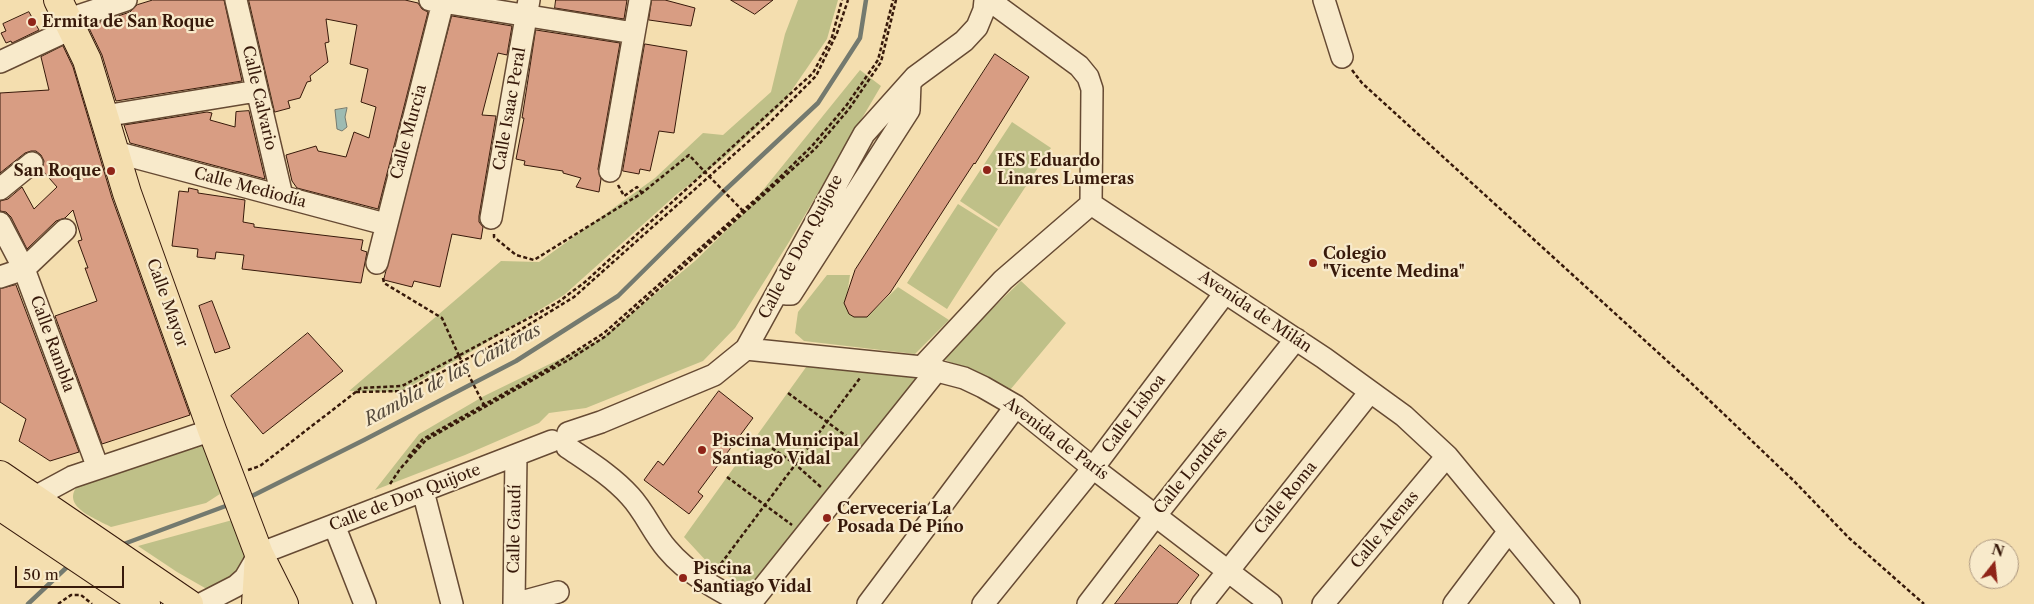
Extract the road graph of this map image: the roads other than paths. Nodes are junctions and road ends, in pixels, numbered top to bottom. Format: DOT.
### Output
graph roads {
  1 [pos="126,0"];
  2 [pos="236,0"];
  3 [pos="640,0"];
  4 [pos="985,0"];
  5 [pos="989,0"];
  6 [pos="1324,0"];
  7 [pos="437,1"];
  8 [pos="528,8"];
  9 [pos="67,16"];
  10 [pos="634,33"];
  11 [pos="1342,58"];
  12 [pos="0,62"];
  13 [pos="257,91"];
  14 [pos="104,116"];
  15 [pos="115,152"];
  16 [pos="32,163"];
  17 [pos="610,171"];
  18 [pos="0,189"];
  19 [pos="282,196"];
  20 [pos="1091,204"];
  21 [pos="491,218"];
  22 [pos="0,223"];
  23 [pos="385,224"];
  24 [pos="65,230"];
  25 [pos="377,263"];
  26 [pos="24,269"];
  27 [pos="0,277"];
  28 [pos="1225,293"];
  29 [pos="1296,340"];
  30 [pos="746,349"];
  31 [pos="929,369"];
  32 [pos="1370,392"];
  33 [pos="1016,406"];
  34 [pos="212,430"];
  35 [pos="562,440"];
  36 [pos="516,455"];
  37 [pos="1448,456"];
  38 [pos="98,468"];
  39 [pos="1093,468"];
  40 [pos="0,475"];
  41 [pos="423,491"];
  42 [pos="33,498"];
  43 [pos="0,506"];
  44 [pos="1156,515"];
  45 [pos="334,525"];
  46 [pos="1509,531"];
  47 [pos="61,532"];
  48 [pos="255,544"];
  49 [pos="1228,571"];
  50 [pos="128,588"];
  51 [pos="558,592"];
  52 [pos="189,604"];
  53 [pos="201,604"];
  54 [pos="256,604"];
  55 [pos="284,604"];
  56 [pos="365,604"];
  57 [pos="452,604"];
  58 [pos="514,604"];
  59 [pos="744,604"];
  60 [pos="750,604"];
  61 [pos="868,604"];
  62 [pos="983,604"];
  63 [pos="1088,604"];
  64 [pos="1202,604"];
  65 [pos="1271,604"];
  66 [pos="1323,604"];
  67 [pos="1454,604"];
  68 [pos="1568,604"];
  1 -- 9 [label="street"];
  2 -- 13 [label="street, Calle Calvario"];
  3 -- 10 [label="street"];
  4 -- 30 [label="street, Calle de Don Quijote"];
  5 -- 20 [label="street"];
  6 -- 11 [label="street"];
  7 -- 8 [label="street"];
  7 -- 23 [label="street, Calle Murcia"];
  8 -- 10 [label="street"];
  8 -- 21 [label="street, Calle Isaac Peral"];
  9 -- 12 [label="street"];
  9 -- 14 [label="main road, Calle Mayor"];
  10 -- 17 [label="street"];
  13 -- 14 [label="street"];
  13 -- 19 [label="street, Calle Calvario"];
  14 -- 15 [label="main road, Calle Mayor"];
  15 -- 19 [label="street, Calle Mediodía"];
  15 -- 34 [label="main road, Calle Mayor"];
  16 -- 18 [label="street"];
  19 -- 23 [label="street, Calle Mediodía"];
  20 -- 28 [label="street, Avenida de Milán"];
  20 -- 31 [label="street"];
  22 -- 26 [label="street, Calle Rambla"];
  23 -- 25 [label="street, Calle Murcia"];
  24 -- 26 [label="street"];
  26 -- 27 [label="street"];
  26 -- 38 [label="street, Calle Rambla"];
  28 -- 29 [label="street, Avenida de Milán"];
  28 -- 39 [label="street, Calle Lisboa"];
  29 -- 32 [label="street, Avenida de Milán"];
  29 -- 44 [label="street, Calle Londres"];
  30 -- 31 [label="street, Avenida de París"];
  30 -- 35 [label="street, Calle de Don Quijote"];
  31 -- 33 [label="street, Avenida de París"];
  31 -- 60 [label="street"];
  32 -- 37 [label="street, Avenida de Milán"];
  32 -- 49 [label="street, Calle Roma"];
  33 -- 39 [label="street, Avenida de París"];
  33 -- 61 [label="street"];
  34 -- 38 [label="street"];
  34 -- 48 [label="main road, Calle Mayor"];
  35 -- 36 [label="street, Calle de Don Quijote"];
  35 -- 59 [label="street"];
  36 -- 41 [label="street, Calle de Don Quijote"];
  36 -- 58 [label="street, Calle Gaudí"];
  37 -- 46 [label="street, Avenida de Milán"];
  37 -- 66 [label="street, Calle Atenas"];
  38 -- 42 [label="street"];
  39 -- 44 [label="street, Avenida de París"];
  39 -- 62 [label="street, Calle Lisboa"];
  40 -- 42 [label="main road"];
  41 -- 45 [label="street, Calle de Don Quijote"];
  41 -- 57 [label="street"];
  42 -- 47 [label="main road"];
  43 -- 47 [label="main road"];
  44 -- 49 [label="street, Avenida de París"];
  44 -- 63 [label="street, Calle Londres"];
  45 -- 48 [label="street, Calle de Don Quijote"];
  45 -- 56 [label="street"];
  46 -- 67 [label="street"];
  46 -- 68 [label="street, Avenida de Milán"];
  47 -- 50 [label="main road"];
  48 -- 53 [label="street"];
  48 -- 54 [label="main road"];
  48 -- 55 [label="main road, Calle Mayor"];
  49 -- 64 [label="street, Calle Roma"];
  49 -- 65 [label="street, Avenida de París"];
  50 -- 52 [label="main road"];
  51 -- 58 [label="street"];
}
